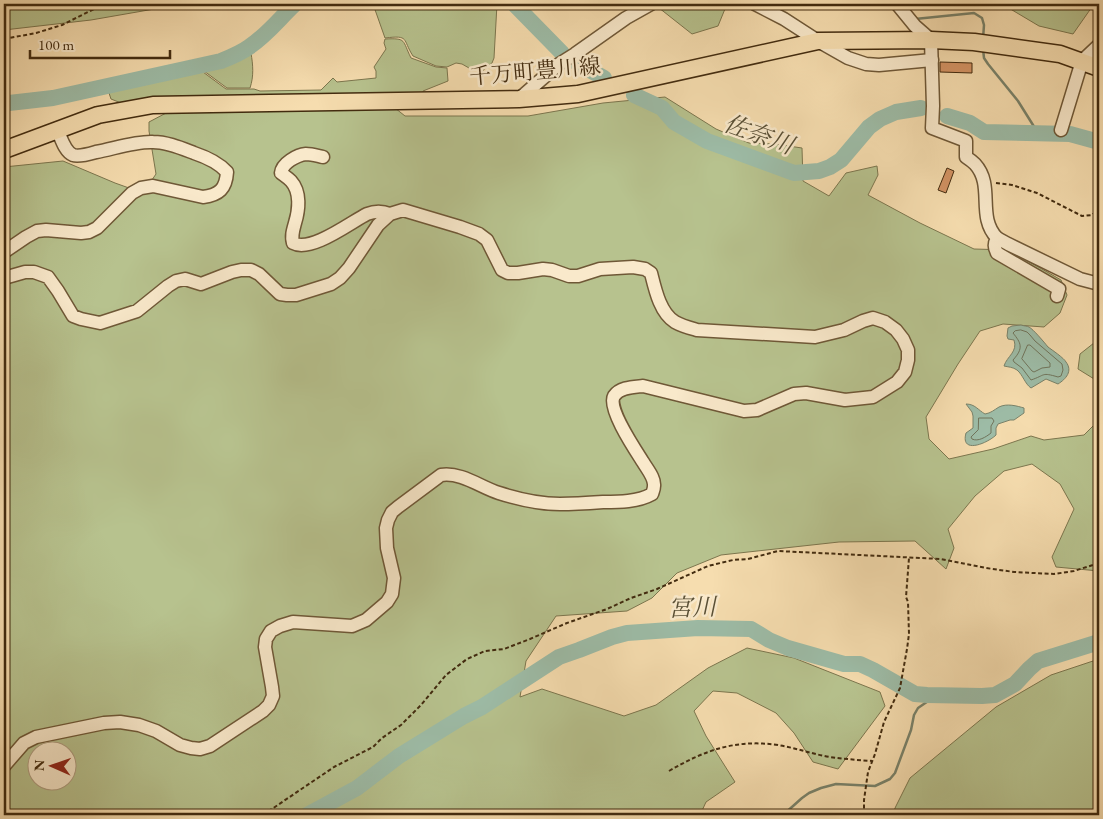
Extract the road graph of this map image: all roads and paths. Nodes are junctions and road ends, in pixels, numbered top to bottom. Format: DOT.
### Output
graph roads {
  1 [pos="104,4"];
  2 [pos="651,4"];
  3 [pos="755,4"];
  4 [pos="897,4"];
  5 [pos="4,39"];
  6 [pos="931,40"];
  7 [pos="818,41"];
  8 [pos="1099,45"];
  9 [pos="932,60"];
  10 [pos="1082,61"];
  11 [pos="1099,68"];
  12 [pos="519,99"];
  13 [pos="57,129"];
  14 [pos="1061,130"];
  15 [pos="4,150"];
  16 [pos="323,157"];
  17 [pos="984,181"];
  18 [pos="1099,210"];
  19 [pos="390,214"];
  20 [pos="997,238"];
  21 [pos="4,252"];
  22 [pos="4,278"];
  23 [pos="1099,284"];
  24 [pos="1057,296"];
  25 [pos="909,558"];
  26 [pos="1099,563"];
  27 [pos="872,761"];
  28 [pos="4,766"];
  29 [pos="669,771"];
  30 [pos="263,815"];
  31 [pos="864,815"];
  1 -- 5 [label="path"];
  2 -- 12 [label="street"];
  3 -- 7 [label="street"];
  4 -- 6 [label="street"];
  6 -- 7 [label="main road, 千万町豊川線"];
  6 -- 9 [label="street"];
  6 -- 10 [label="main road, 千万町豊川線"];
  7 -- 9 [label="street"];
  7 -- 12 [label="main road, 千万町豊川線"];
  8 -- 10 [label="street"];
  9 -- 17 [label="street"];
  10 -- 11 [label="main road, 千万町豊川線"];
  10 -- 14 [label="street"];
  12 -- 13 [label="main road, 千万町豊川線"];
  13 -- 15 [label="main road, 千万町豊川線"];
  13 -- 21 [label="street"];
  16 -- 19 [label="street"];
  17 -- 18 [label="path"];
  17 -- 20 [label="street"];
  19 -- 22 [label="street"];
  19 -- 28 [label="street"];
  20 -- 23 [label="street"];
  20 -- 24 [label="street"];
  25 -- 26 [label="path"];
  25 -- 27 [label="path"];
  25 -- 30 [label="path"];
  27 -- 29 [label="path"];
  27 -- 31 [label="path"];
}
